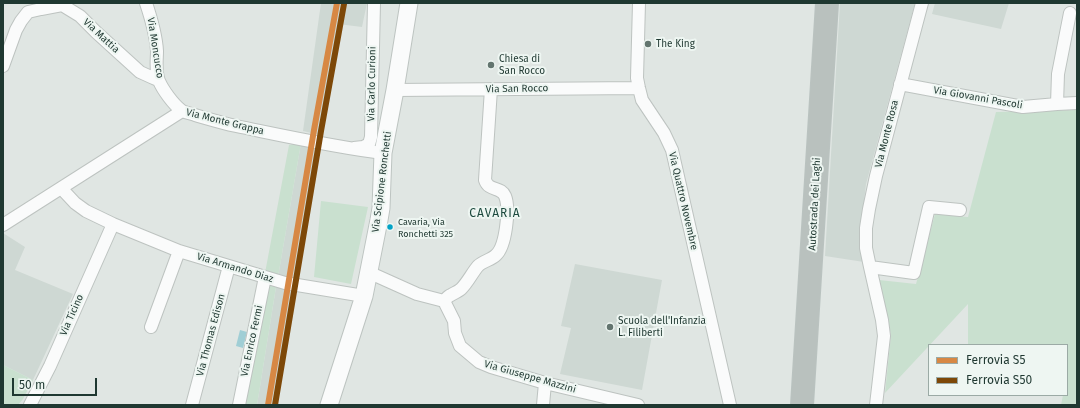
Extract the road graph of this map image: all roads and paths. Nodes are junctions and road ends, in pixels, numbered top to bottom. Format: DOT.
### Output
graph roads {
  1 [pos="146,3"];
  2 [pos="374,3"];
  3 [pos="409,3"];
  4 [pos="639,3"];
  5 [pos="812,3"];
  6 [pos="827,3"];
  7 [pos="922,3"];
  8 [pos="1070,13"];
  9 [pos="3,66"];
  10 [pos="158,80"];
  11 [pos="900,84"];
  12 [pos="638,88"];
  13 [pos="492,89"];
  14 [pos="396,90"];
  15 [pos="1077,103"];
  16 [pos="1056,104"];
  17 [pos="182,111"];
  18 [pos="349,148"];
  19 [pos="383,153"];
  20 [pos="61,188"];
  21 [pos="960,210"];
  22 [pos="112,224"];
  23 [pos="3,226"];
  24 [pos="179,251"];
  25 [pos="229,266"];
  26 [pos="870,267"];
  27 [pos="368,272"];
  28 [pos="265,277"];
  29 [pos="364,296"];
  30 [pos="444,301"];
  31 [pos="151,327"];
  32 [pos="545,383"];
  33 [pos="30,405"];
  34 [pos="192,405"];
  35 [pos="239,405"];
  36 [pos="329,405"];
  37 [pos="543,405"];
  38 [pos="638,405"];
  39 [pos="730,405"];
  40 [pos="788,405"];
  41 [pos="802,405"];
  42 [pos="876,405"];
  1 -- 10 [label="street, Via Moncucco"];
  2 -- 18 [label="street, Via Carlo Curioni"];
  3 -- 14 [label="main road, Via Scipione Ronchetti"];
  4 -- 12 [label="street, Via Quattro Novembre"];
  5 -- 40 [label="highway, Autostrada dei Laghi"];
  6 -- 41 [label="highway, Autostrada dei Laghi"];
  7 -- 11 [label="street, Via Monte Rosa"];
  8 -- 16 [label="street"];
  9 -- 10 [label="street, Via Mattia"];
  10 -- 17 [label="street, Via Moncucco"];
  11 -- 16 [label="street, Via Giovanni Pascoli"];
  11 -- 26 [label="street, Via Monte Rosa"];
  12 -- 13 [label="street, Via San Rocco"];
  12 -- 39 [label="street, Via Quattro Novembre"];
  13 -- 14 [label="street, Via San Rocco"];
  13 -- 30 [label="street"];
  14 -- 19 [label="main road, Via Scipione Ronchetti"];
  15 -- 16 [label="street, Via Giovanni Pascoli"];
  17 -- 18 [label="street, Via Monte Grappa"];
  17 -- 20 [label="street, Via Monte Grappa"];
  18 -- 19 [label="street, Via Monte Grappa"];
  19 -- 27 [label="main road, Via Scipione Ronchetti"];
  20 -- 22 [label="street, Via Armando Diaz"];
  20 -- 23 [label="street, Via Monte Grappa"];
  21 -- 26 [label="street"];
  22 -- 24 [label="street, Via Armando Diaz"];
  22 -- 33 [label="street, Via Ticino"];
  24 -- 25 [label="street, Via Armando Diaz"];
  24 -- 31 [label="street"];
  25 -- 28 [label="street, Via Armando Diaz"];
  25 -- 34 [label="street, Via Thomas Edison"];
  26 -- 42 [label="street, Via Monte Rosa"];
  27 -- 29 [label="main road, Via Scipione Ronchetti"];
  27 -- 30 [label="street"];
  28 -- 29 [label="street, Via Armando Diaz"];
  28 -- 35 [label="street, Via Enrico Fermi"];
  29 -- 36 [label="main road, Via Scipione Ronchetti"];
  30 -- 32 [label="street, Via Giuseppe Mazzini"];
  32 -- 37 [label="street"];
  32 -- 38 [label="street, Via Giuseppe Mazzini"];
}
